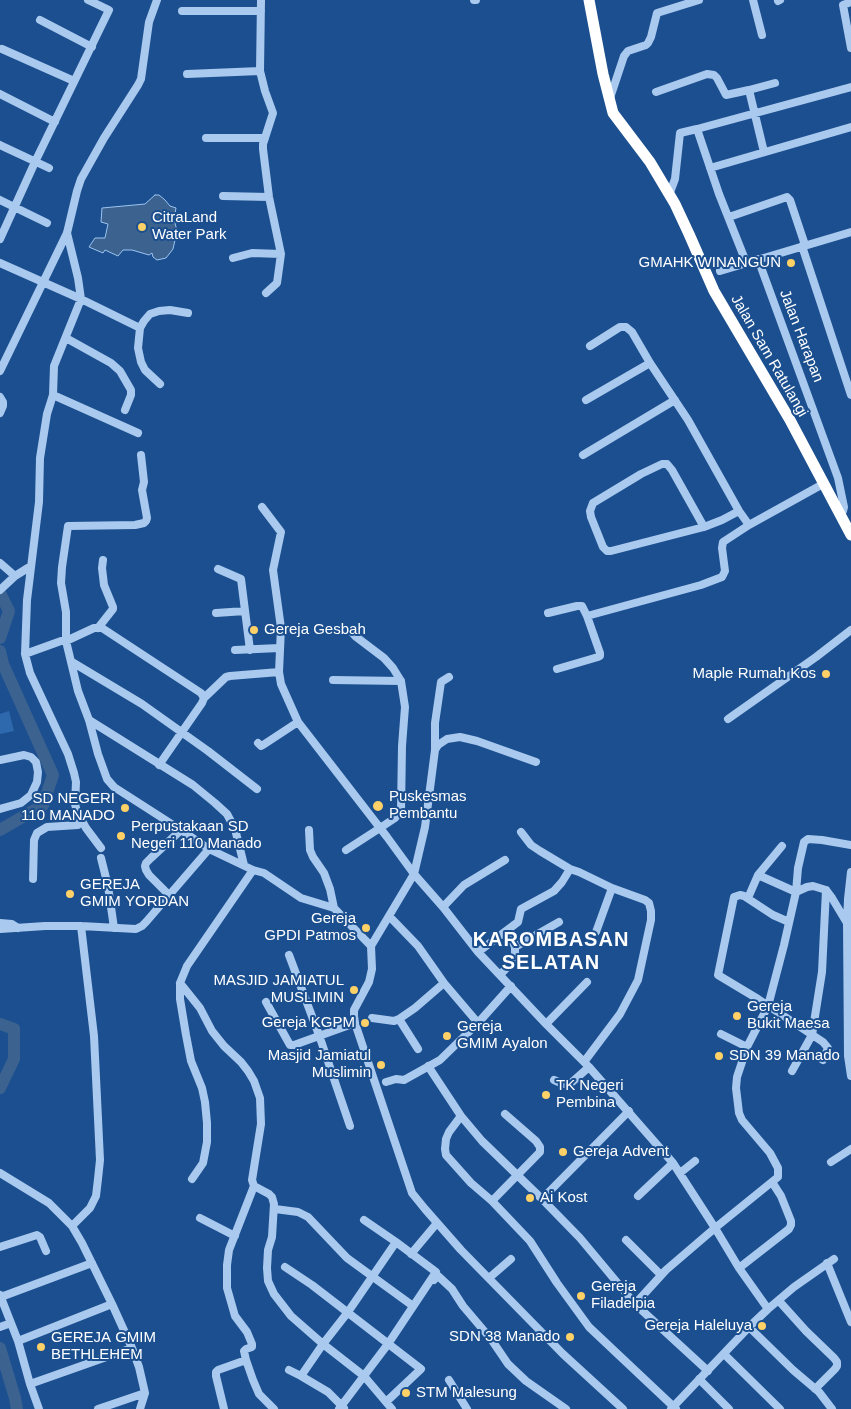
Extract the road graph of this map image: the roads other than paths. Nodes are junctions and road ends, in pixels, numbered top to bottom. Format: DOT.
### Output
graph roads {
  1 [pos="88,0"];
  2 [pos="157,0"];
  3 [pos="261,0"];
  4 [pos="589,0"];
  5 [pos="699,0"];
  6 [pos="753,0"];
  7 [pos="851,2"];
  8 [pos="182,11"];
  9 [pos="260,11"];
  10 [pos="40,20"];
  11 [pos="762,35"];
  12 [pos="851,45"];
  13 [pos="92,47"];
  14 [pos="2,49"];
  15 [pos="260,71"];
  16 [pos="186,74"];
  17 [pos="74,81"];
  18 [pos="775,83"];
  19 [pos="851,87"];
  20 [pos="749,90"];
  21 [pos="656,92"];
  22 [pos="0,94"];
  23 [pos="609,101"];
  24 [pos="755,114"];
  25 [pos="55,122"];
  26 [pos="851,127"];
  27 [pos="697,129"];
  28 [pos="206,138"];
  29 [pos="265,138"];
  30 [pos="0,145"];
  31 [pos="764,152"];
  32 [pos="35,162"];
  33 [pos="49,168"];
  34 [pos="710,168"];
  35 [pos="669,194"];
  36 [pos="222,196"];
  37 [pos="269,197"];
  38 [pos="0,200"];
  39 [pos="14,207"];
  40 [pos="728,217"];
  41 [pos="47,222"];
  42 [pos="851,232"];
  43 [pos="67,233"];
  44 [pos="0,239"];
  45 [pos="804,245"];
  46 [pos="281,254"];
  47 [pos="233,258"];
  48 [pos="758,259"];
  49 [pos="746,262"];
  50 [pos="0,263"];
  51 [pos="720,271"];
  52 [pos="42,283"];
  53 [pos="266,293"];
  54 [pos="81,300"];
  55 [pos="188,313"];
  56 [pos="140,328"];
  57 [pos="66,338"];
  58 [pos="590,346"];
  59 [pos="650,363"];
  60 [pos="0,371"];
  61 [pos="160,384"];
  62 [pos="53,395"];
  63 [pos="851,395"];
  64 [pos="0,397"];
  65 [pos="586,400"];
  66 [pos="675,400"];
  67 [pos="125,410"];
  68 [pos="0,413"];
  69 [pos="138,433"];
  70 [pos="141,455"];
  71 [pos="583,455"];
  72 [pos="823,484"];
  73 [pos="262,507"];
  74 [pos="739,511"];
  75 [pos="840,514"];
  76 [pos="749,524"];
  77 [pos="704,527"];
  78 [pos="851,535"];
  79 [pos="103,560"];
  80 [pos="0,562"];
  81 [pos="30,566"];
  82 [pos="218,569"];
  83 [pos="12,579"];
  84 [pos="0,590"];
  85 [pos="245,611"];
  86 [pos="216,613"];
  87 [pos="548,613"];
  88 [pos="587,616"];
  89 [pos="98,628"];
  90 [pos="350,630"];
  91 [pos="851,630"];
  92 [pos="66,641"];
  93 [pos="279,648"];
  94 [pos="235,650"];
  95 [pos="250,650"];
  96 [pos="25,654"];
  97 [pos="72,662"];
  98 [pos="557,669"];
  99 [pos="279,672"];
  100 [pos="449,677"];
  101 [pos="333,680"];
  102 [pos="401,681"];
  103 [pos="204,698"];
  104 [pos="728,719"];
  105 [pos="89,720"];
  106 [pos="298,722"];
  107 [pos="182,732"];
  108 [pos="258,743"];
  109 [pos="436,750"];
  110 [pos="0,760"];
  111 [pos="536,762"];
  112 [pos="159,765"];
  113 [pos="257,790"];
  114 [pos="0,809"];
  115 [pos="81,820"];
  116 [pos="380,828"];
  117 [pos="182,830"];
  118 [pos="309,830"];
  119 [pos="521,832"];
  120 [pos="851,845"];
  121 [pos="782,846"];
  122 [pos="102,848"];
  123 [pos="209,849"];
  124 [pos="346,850"];
  125 [pos="101,858"];
  126 [pos="505,860"];
  127 [pos="244,865"];
  128 [pos="570,869"];
  129 [pos="253,870"];
  130 [pos="851,872"];
  131 [pos="414,874"];
  132 [pos="758,875"];
  133 [pos="33,879"];
  134 [pos="612,888"];
  135 [pos="826,890"];
  136 [pos="796,892"];
  137 [pos="169,895"];
  138 [pos="748,898"];
  139 [pos="443,907"];
  140 [pos="334,908"];
  141 [pos="389,916"];
  142 [pos="559,922"];
  143 [pos="789,922"];
  144 [pos="847,923"];
  145 [pos="0,924"];
  146 [pos="81,926"];
  147 [pos="18,928"];
  148 [pos="114,928"];
  149 [pos="0,929"];
  150 [pos="508,930"];
  151 [pos="596,932"];
  152 [pos="371,946"];
  153 [pos="514,947"];
  154 [pos="478,952"];
  155 [pos="289,955"];
  156 [pos="500,975"];
  157 [pos="587,982"];
  158 [pos="180,983"];
  159 [pos="444,984"];
  160 [pos="511,986"];
  161 [pos="266,1002"];
  162 [pos="768,1006"];
  163 [pos="372,1018"];
  164 [pos="399,1019"];
  165 [pos="355,1023"];
  166 [pos="478,1023"];
  167 [pos="546,1024"];
  168 [pos="721,1034"];
  169 [pos="319,1035"];
  170 [pos="812,1035"];
  171 [pos="747,1046"];
  172 [pos="418,1049"];
  173 [pos="823,1060"];
  174 [pos="586,1065"];
  175 [pos="428,1066"];
  176 [pos="792,1072"];
  177 [pos="851,1076"];
  178 [pos="554,1080"];
  179 [pos="386,1082"];
  180 [pos="629,1111"];
  181 [pos="505,1114"];
  182 [pos="461,1116"];
  183 [pos="350,1126"];
  184 [pos="851,1149"];
  185 [pos="695,1161"];
  186 [pos="831,1162"];
  187 [pos="673,1163"];
  188 [pos="0,1173"];
  189 [pos="680,1173"];
  190 [pos="517,1174"];
  191 [pos="192,1179"];
  192 [pos="772,1182"];
  193 [pos="254,1186"];
  194 [pos="638,1196"];
  195 [pos="542,1199"];
  196 [pos="492,1200"];
  197 [pos="275,1209"];
  198 [pos="200,1218"];
  199 [pos="364,1220"];
  200 [pos="437,1224"];
  201 [pos="72,1226"];
  202 [pos="715,1228"];
  203 [pos="235,1236"];
  204 [pos="626,1240"];
  205 [pos="396,1242"];
  206 [pos="0,1247"];
  207 [pos="46,1251"];
  208 [pos="412,1254"];
  209 [pos="511,1259"];
  210 [pos="92,1263"];
  211 [pos="285,1267"];
  212 [pos="739,1268"];
  213 [pos="661,1275"];
  214 [pos="372,1276"];
  215 [pos="489,1278"];
  216 [pos="423,1291"];
  217 [pos="0,1296"];
  218 [pos="779,1301"];
  219 [pos="112,1304"];
  220 [pos="635,1304"];
  221 [pos="413,1306"];
  222 [pos="768,1309"];
  223 [pos="348,1312"];
  224 [pos="851,1322"];
  225 [pos="5,1325"];
  226 [pos="749,1328"];
  227 [pos="18,1342"];
  228 [pos="322,1344"];
  229 [pos="388,1344"];
  230 [pos="132,1348"];
  231 [pos="724,1354"];
  232 [pos="246,1360"];
  233 [pos="289,1370"];
  234 [pos="708,1371"];
  235 [pos="301,1376"];
  236 [pos="364,1376"];
  237 [pos="699,1379"];
  238 [pos="449,1380"];
  239 [pos="30,1384"];
  240 [pos="815,1389"];
  241 [pos="145,1393"];
  242 [pos="386,1402"];
  243 [pos="342,1408"];
  244 [pos="673,1408"];
  245 [pos="39,1409"];
  246 [pos="98,1409"];
  247 [pos="140,1409"];
  248 [pos="224,1409"];
  249 [pos="274,1409"];
  250 [pos="392,1409"];
  251 [pos="466,1409"];
  252 [pos="566,1409"];
  253 [pos="623,1409"];
  254 [pos="729,1409"];
  255 [pos="780,1409"];
  256 [pos="832,1409"];
  1 -- 13 [label="street"];
  2 -- 43 [label="street"];
  3 -- 9 [label="street"];
  4 -- 23 [label="highway, Jalan Sam Ratulangi"];
  5 -- 23 [label="street"];
  6 -- 11 [label="street"];
  7 -- 12 [label="street"];
  8 -- 9 [label="street"];
  9 -- 15 [label="street"];
  10 -- 13 [label="street"];
  13 -- 17 [label="street"];
  14 -- 17 [label="street"];
  15 -- 16 [label="street"];
  15 -- 29 [label="street"];
  17 -- 25 [label="street"];
  18 -- 20 [label="street"];
  19 -- 24 [label="street"];
  20 -- 21 [label="street"];
  20 -- 24 [label="street"];
  22 -- 25 [label="street"];
  23 -- 35 [label="highway, Jalan Sam Ratulangi"];
  24 -- 27 [label="street"];
  24 -- 31 [label="street"];
  25 -- 32 [label="street"];
  26 -- 31 [label="street"];
  27 -- 34 [label="street"];
  27 -- 35 [label="street"];
  28 -- 29 [label="street"];
  29 -- 37 [label="street"];
  30 -- 32 [label="street"];
  31 -- 34 [label="street"];
  32 -- 33 [label="street"];
  32 -- 39 [label="street"];
  34 -- 40 [label="street"];
  35 -- 72 [label="highway, Jalan Sam Ratulangi"];
  36 -- 37 [label="street"];
  37 -- 46 [label="street"];
  38 -- 39 [label="street"];
  39 -- 41 [label="street"];
  39 -- 44 [label="street"];
  40 -- 45 [label="street"];
  40 -- 49 [label="street"];
  42 -- 45 [label="street"];
  43 -- 52 [label="street"];
  43 -- 54 [label="street"];
  45 -- 48 [label="street"];
  45 -- 63 [label="street"];
  46 -- 47 [label="street"];
  46 -- 53 [label="street"];
  48 -- 49 [label="street"];
  48 -- 75 [label="street, Jalan Harapan"];
  49 -- 51 [label="street"];
  50 -- 52 [label="street"];
  52 -- 54 [label="street"];
  52 -- 60 [label="street"];
  54 -- 56 [label="street"];
  54 -- 57 [label="street"];
  55 -- 56 [label="street"];
  56 -- 61 [label="street"];
  57 -- 62 [label="street"];
  57 -- 67 [label="street"];
  58 -- 59 [label="street"];
  59 -- 65 [label="street"];
  59 -- 66 [label="street"];
  62 -- 69 [label="street"];
  62 -- 81 [label="street"];
  64 -- 68 [label="street"];
  66 -- 71 [label="street"];
  66 -- 74 [label="street"];
  70 -- 92 [label="street"];
  72 -- 75 [label="highway, Jalan Sam Ratulangi"];
  72 -- 76 [label="street"];
  73 -- 93 [label="street"];
  74 -- 76 [label="street"];
  74 -- 77 [label="street"];
  75 -- 78 [label="highway, Jalan Sam Ratulangi"];
  76 -- 88 [label="street"];
  77 -- 77 [label="street"];
  79 -- 89 [label="street"];
  80 -- 83 [label="street"];
  81 -- 83 [label="street"];
  81 -- 96 [label="street"];
  82 -- 85 [label="street"];
  83 -- 84 [label="street"];
  85 -- 86 [label="street"];
  85 -- 95 [label="street"];
  87 -- 88 [label="street"];
  88 -- 98 [label="street"];
  89 -- 92 [label="street"];
  89 -- 103 [label="street"];
  90 -- 102 [label="street"];
  91 -- 104 [label="street"];
  92 -- 96 [label="street"];
  92 -- 97 [label="street"];
  93 -- 95 [label="street"];
  93 -- 99 [label="street"];
  94 -- 95 [label="street"];
  96 -- 115 [label="street"];
  97 -- 105 [label="street"];
  97 -- 107 [label="street"];
  99 -- 103 [label="street"];
  99 -- 106 [label="street"];
  100 -- 109 [label="street"];
  101 -- 102 [label="street"];
  102 -- 116 [label="street"];
  103 -- 107 [label="street"];
  105 -- 112 [label="street"];
  105 -- 117 [label="street"];
  106 -- 108 [label="street"];
  106 -- 116 [label="street"];
  107 -- 112 [label="street"];
  107 -- 113 [label="street"];
  109 -- 111 [label="street"];
  109 -- 131 [label="street"];
  110 -- 114 [label="street"];
  112 -- 127 [label="street"];
  115 -- 122 [label="street"];
  115 -- 133 [label="street"];
  116 -- 124 [label="street"];
  116 -- 131 [label="street"];
  117 -- 123 [label="street"];
  117 -- 137 [label="street"];
  118 -- 140 [label="street"];
  119 -- 128 [label="street"];
  120 -- 136 [label="street"];
  121 -- 132 [label="street"];
  123 -- 127 [label="street"];
  123 -- 137 [label="street"];
  125 -- 148 [label="street"];
  126 -- 139 [label="street"];
  127 -- 129 [label="street"];
  128 -- 134 [label="street"];
  128 -- 150 [label="street"];
  129 -- 140 [label="street"];
  129 -- 158 [label="street"];
  130 -- 144 [label="street"];
  131 -- 139 [label="street"];
  131 -- 141 [label="street"];
  132 -- 136 [label="street"];
  132 -- 138 [label="street"];
  134 -- 151 [label="street"];
  134 -- 174 [label="street"];
  135 -- 136 [label="street"];
  135 -- 144 [label="street"];
  135 -- 170 [label="street"];
  136 -- 143 [label="street"];
  137 -- 148 [label="street"];
  138 -- 143 [label="street"];
  138 -- 162 [label="street"];
  139 -- 154 [label="street"];
  140 -- 152 [label="street"];
  141 -- 152 [label="street"];
  141 -- 159 [label="street"];
  142 -- 153 [label="street"];
  143 -- 162 [label="street"];
  144 -- 177 [label="street"];
  145 -- 147 [label="street"];
  146 -- 147 [label="street"];
  146 -- 148 [label="street"];
  146 -- 201 [label="street"];
  147 -- 149 [label="street"];
  150 -- 153 [label="street"];
  150 -- 154 [label="street"];
  152 -- 165 [label="street"];
  153 -- 156 [label="street"];
  154 -- 156 [label="street"];
  155 -- 169 [label="street"];
  156 -- 160 [label="street"];
  157 -- 167 [label="street"];
  158 -- 191 [label="street"];
  158 -- 193 [label="street"];
  159 -- 164 [label="street"];
  159 -- 166 [label="street"];
  160 -- 166 [label="street"];
  160 -- 167 [label="street"];
  161 -- 169 [label="street"];
  162 -- 170 [label="street"];
  162 -- 171 [label="street"];
  163 -- 164 [label="street"];
  164 -- 172 [label="street"];
  165 -- 169 [label="street"];
  165 -- 200 [label="street"];
  166 -- 175 [label="street"];
  167 -- 174 [label="street"];
  168 -- 171 [label="street"];
  169 -- 183 [label="street"];
  170 -- 173 [label="street"];
  170 -- 176 [label="street"];
  171 -- 192 [label="street"];
  174 -- 178 [label="street"];
  174 -- 180 [label="street"];
  175 -- 179 [label="street"];
  175 -- 182 [label="street"];
  180 -- 187 [label="street"];
  180 -- 195 [label="street"];
  181 -- 190 [label="street"];
  182 -- 190 [label="street"];
  182 -- 196 [label="street"];
  184 -- 186 [label="street"];
  185 -- 189 [label="street"];
  187 -- 189 [label="street"];
  187 -- 194 [label="street"];
  188 -- 201 [label="street"];
  189 -- 202 [label="street"];
  190 -- 195 [label="street"];
  190 -- 196 [label="street"];
  192 -- 202 [label="street"];
  192 -- 212 [label="street"];
  193 -- 197 [label="street"];
  193 -- 203 [label="street"];
  195 -- 220 [label="street"];
  196 -- 244 [label="street"];
  197 -- 214 [label="street"];
  197 -- 228 [label="street"];
  198 -- 203 [label="street"];
  199 -- 205 [label="street"];
  200 -- 208 [label="street"];
  200 -- 215 [label="street"];
  201 -- 210 [label="street"];
  202 -- 212 [label="street"];
  202 -- 213 [label="street"];
  203 -- 232 [label="street"];
  204 -- 213 [label="street"];
  205 -- 208 [label="street"];
  205 -- 214 [label="street"];
  206 -- 207 [label="street"];
  208 -- 216 [label="street"];
  209 -- 215 [label="street"];
  210 -- 217 [label="street"];
  210 -- 219 [label="street"];
  211 -- 223 [label="street"];
  212 -- 222 [label="street"];
  213 -- 220 [label="street"];
  214 -- 221 [label="street"];
  214 -- 223 [label="street"];
  215 -- 253 [label="street"];
  216 -- 221 [label="street"];
  216 -- 252 [label="street"];
  217 -- 225 [label="street"];
  218 -- 222 [label="street"];
  218 -- 224 [label="street"];
  218 -- 240 [label="street"];
  219 -- 227 [label="street"];
  219 -- 230 [label="street"];
  220 -- 234 [label="street"];
  221 -- 229 [label="street"];
  222 -- 226 [label="street"];
  223 -- 228 [label="street"];
  223 -- 229 [label="street"];
  225 -- 227 [label="street"];
  226 -- 231 [label="street"];
  226 -- 240 [label="street"];
  227 -- 239 [label="street"];
  228 -- 235 [label="street"];
  228 -- 236 [label="street"];
  229 -- 236 [label="street"];
  229 -- 242 [label="street"];
  230 -- 239 [label="street"];
  230 -- 241 [label="street"];
  231 -- 234 [label="street"];
  231 -- 255 [label="street"];
  232 -- 248 [label="street"];
  232 -- 249 [label="street"];
  233 -- 235 [label="street"];
  234 -- 237 [label="street"];
  235 -- 243 [label="street"];
  236 -- 242 [label="street"];
  236 -- 243 [label="street"];
  237 -- 244 [label="street"];
  237 -- 254 [label="street"];
  238 -- 251 [label="street"];
  239 -- 245 [label="street"];
  240 -- 256 [label="street"];
  241 -- 246 [label="street"];
  241 -- 247 [label="street"];
  242 -- 250 [label="street"];
}
